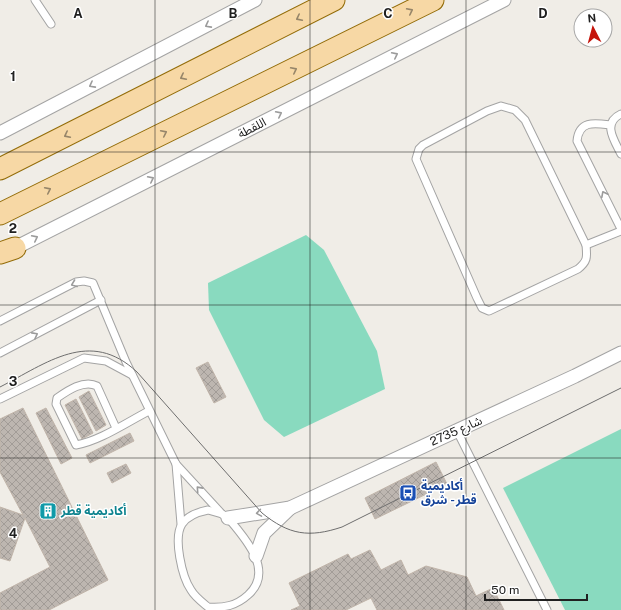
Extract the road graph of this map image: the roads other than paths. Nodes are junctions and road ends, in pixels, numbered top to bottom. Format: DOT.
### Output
graph roads {
  1 [pos="35,0"];
  2 [pos="255,0"];
  3 [pos="334,0"];
  4 [pos="433,0"];
  5 [pos="504,0"];
  6 [pos="51,24"];
  7 [pos="621,114"];
  8 [pos="610,125"];
  9 [pos="0,133"];
  10 [pos="621,154"];
  11 [pos="0,169"];
  12 [pos="0,214"];
  13 [pos="621,230"];
  14 [pos="586,245"];
  15 [pos="5,252"];
  16 [pos="101,300"];
  17 [pos="0,321"];
  18 [pos="0,353"];
  19 [pos="621,353"];
  20 [pos="133,376"];
  21 [pos="0,399"];
  22 [pos="149,411"];
  23 [pos="116,428"];
  24 [pos="457,431"];
  25 [pos="176,464"];
  26 [pos="290,508"];
  27 [pos="225,516"];
  28 [pos="181,524"];
  29 [pos="256,556"];
  30 [pos="547,610"];
  1 -- 6 [label="lane"];
  2 -- 9 [label="street, one-way"];
  3 -- 11 [label="main road, one-way"];
  12 -- 4 [label="main road, one-way"];
  15 -- 5 [label="street, اللقطة, one-way"];
  7 -- 8 [label="lane"];
  8 -- 10 [label="lane"];
  13 -- 8 [label="lane, one-way"];
  13 -- 14 [label="lane"];
  14 -- 14 [label="lane"];
  16 -- 17 [label="lane, one-way"];
  18 -- 16 [label="lane, one-way"];
  16 -- 20 [label="lane"];
  19 -- 24 [label="street, شارع 2735"];
  20 -- 21 [label="lane"];
  20 -- 22 [label="lane"];
  22 -- 23 [label="lane"];
  22 -- 25 [label="lane"];
  23 -- 23 [label="lane"];
  24 -- 26 [label="street, شارع 2735"];
  24 -- 30 [label="lane"];
  27 -- 25 [label="lane, one-way"];
  25 -- 28 [label="lane"];
  26 -- 27 [label="street, شارع 2735, one-way"];
  26 -- 29 [label="street, شارع 2735"];
  27 -- 28 [label="lane"];
  27 -- 29 [label="lane"];
  28 -- 29 [label="lane"];
}
